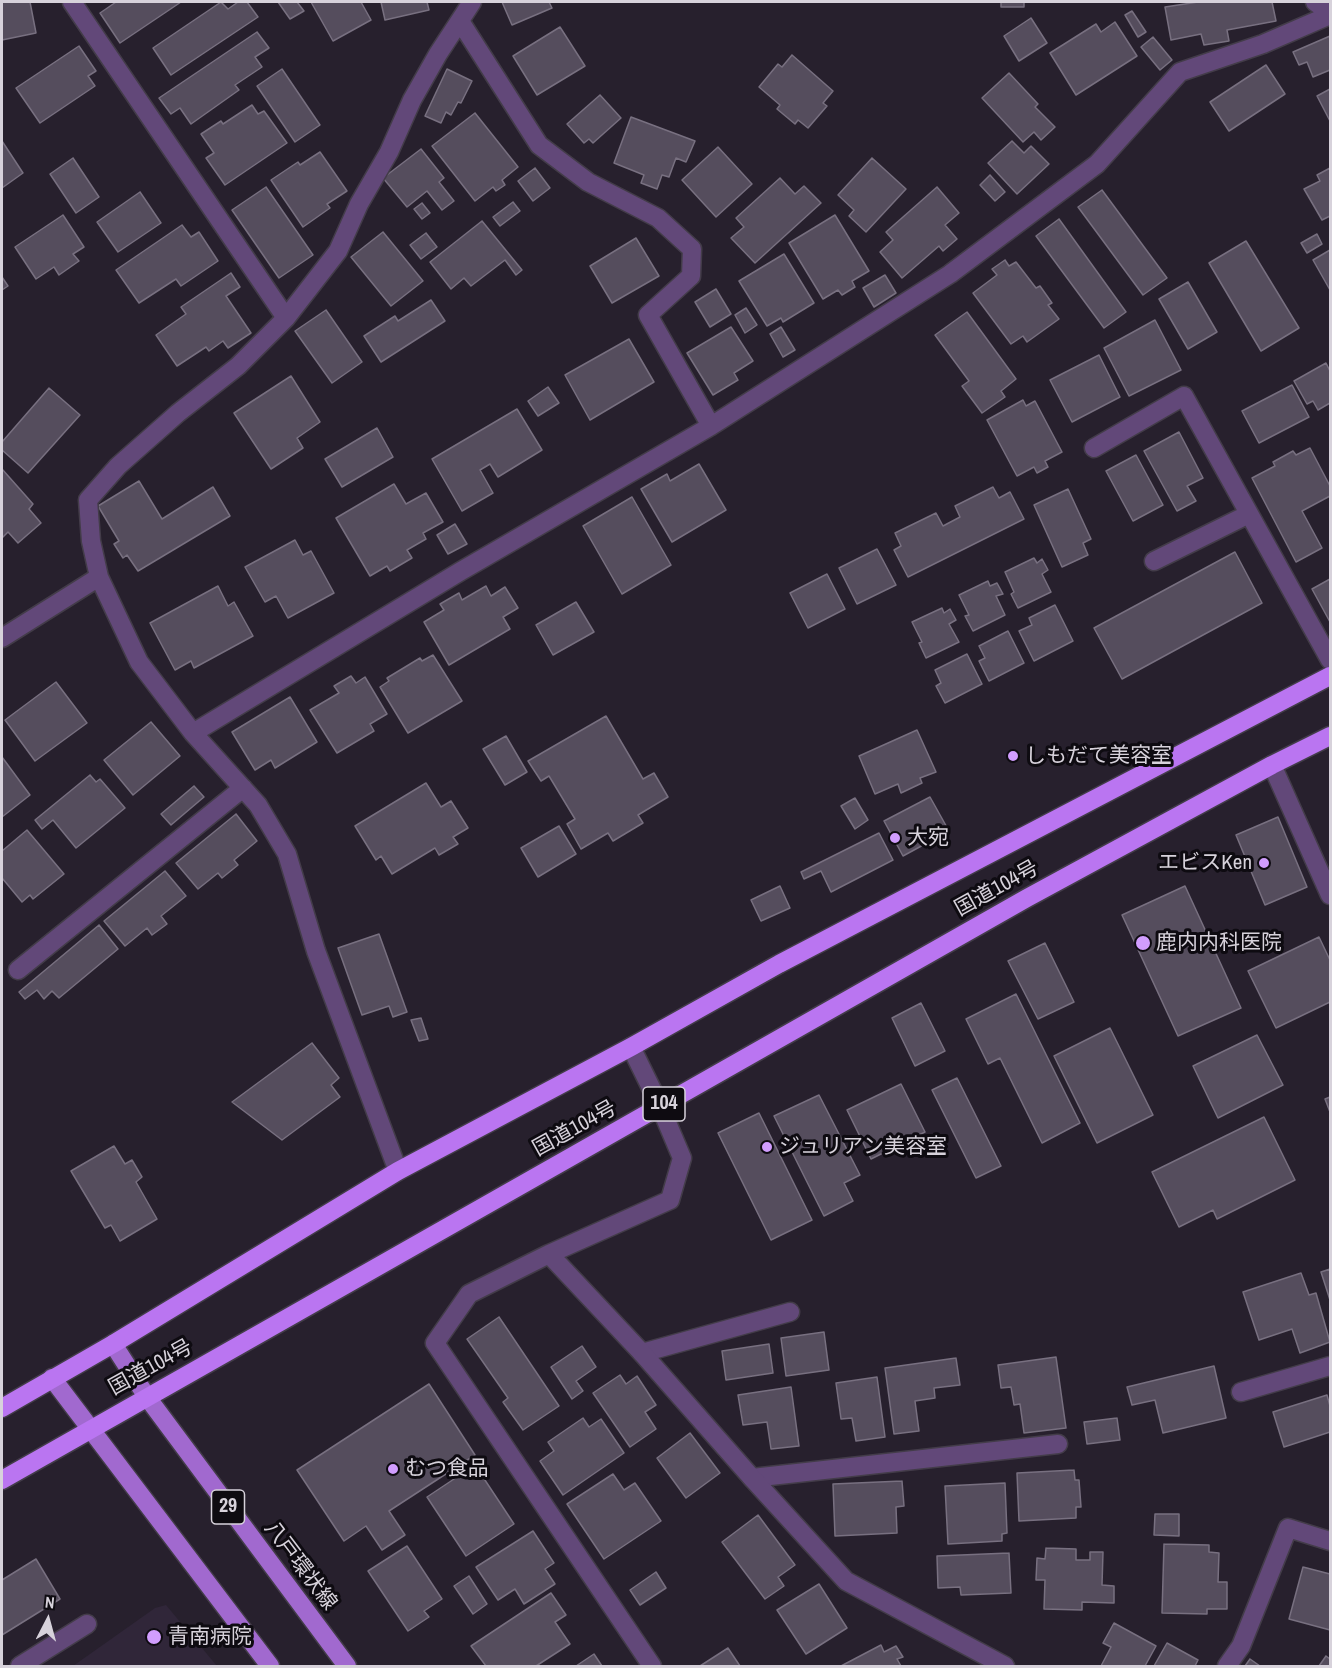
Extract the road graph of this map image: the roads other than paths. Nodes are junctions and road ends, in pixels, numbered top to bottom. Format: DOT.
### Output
graph roads {
  1 [pos="72,2"];
  2 [pos="472,2"];
  3 [pos="1315,2"];
  4 [pos="1330,14"];
  5 [pos="460,21"];
  6 [pos="286,318"];
  7 [pos="711,426"];
  8 [pos="1094,448"];
  9 [pos="1249,514"];
  10 [pos="1154,561"];
  11 [pos="99,577"];
  12 [pos="2,638"];
  13 [pos="1330,660"];
  14 [pos="1330,676"];
  15 [pos="193,733"];
  16 [pos="1330,736"];
  17 [pos="1272,765"];
  18 [pos="243,788"];
  19 [pos="1330,895"];
  20 [pos="18,970"];
  21 [pos="631,1047"];
  22 [pos="660,1106"];
  23 [pos="398,1171"];
  24 [pos="549,1254"];
  25 [pos="790,1312"];
  26 [pos="113,1344"];
  27 [pos="642,1353"];
  28 [pos="1330,1366"];
  29 [pos="52,1378"];
  30 [pos="1241,1392"];
  31 [pos="147,1397"];
  32 [pos="2,1408"];
  33 [pos="88,1429"];
  34 [pos="1058,1444"];
  35 [pos="752,1479"];
  36 [pos="2,1480"];
  37 [pos="1330,1541"];
  38 [pos="87,1624"];
  39 [pos="20,1666"];
  40 [pos="270,1666"];
  41 [pos="347,1666"];
  42 [pos="652,1666"];
  43 [pos="1005,1666"];
  44 [pos="1227,1666"];
  1 -- 6 [label="street"];
  2 -- 5 [label="street"];
  3 -- 4 [label="street"];
  4 -- 7 [label="street"];
  5 -- 6 [label="street"];
  5 -- 7 [label="street"];
  6 -- 11 [label="street"];
  7 -- 15 [label="street"];
  8 -- 9 [label="street"];
  9 -- 10 [label="street"];
  9 -- 13 [label="street"];
  11 -- 12 [label="street"];
  11 -- 15 [label="street"];
  14 -- 21 [label="highway, 国道104号"];
  15 -- 18 [label="street"];
  16 -- 17 [label="highway, 国道104号 / 104"];
  17 -- 19 [label="street"];
  17 -- 22 [label="highway, 国道104号 / 104"];
  18 -- 20 [label="street"];
  18 -- 23 [label="street"];
  21 -- 22 [label="street"];
  21 -- 23 [label="highway, 国道104号"];
  22 -- 24 [label="street"];
  22 -- 31 [label="highway, 国道104号 / 104"];
  23 -- 26 [label="highway, 国道104号"];
  24 -- 27 [label="street"];
  24 -- 42 [label="street"];
  25 -- 27 [label="street"];
  26 -- 29 [label="highway, 国道104号"];
  26 -- 31 [label="main road, 八戸環状線 / 29"];
  27 -- 35 [label="street"];
  28 -- 30 [label="street"];
  29 -- 32 [label="highway, 国道104号"];
  29 -- 33 [label="main road"];
  31 -- 33 [label="highway, 国道104号 / 104"];
  31 -- 41 [label="main road, 八戸環状線 / 29"];
  33 -- 36 [label="highway, 国道104号 / 104"];
  33 -- 40 [label="main road"];
  34 -- 35 [label="street"];
  35 -- 43 [label="street"];
  37 -- 44 [label="street"];
  38 -- 39 [label="street"];
}
